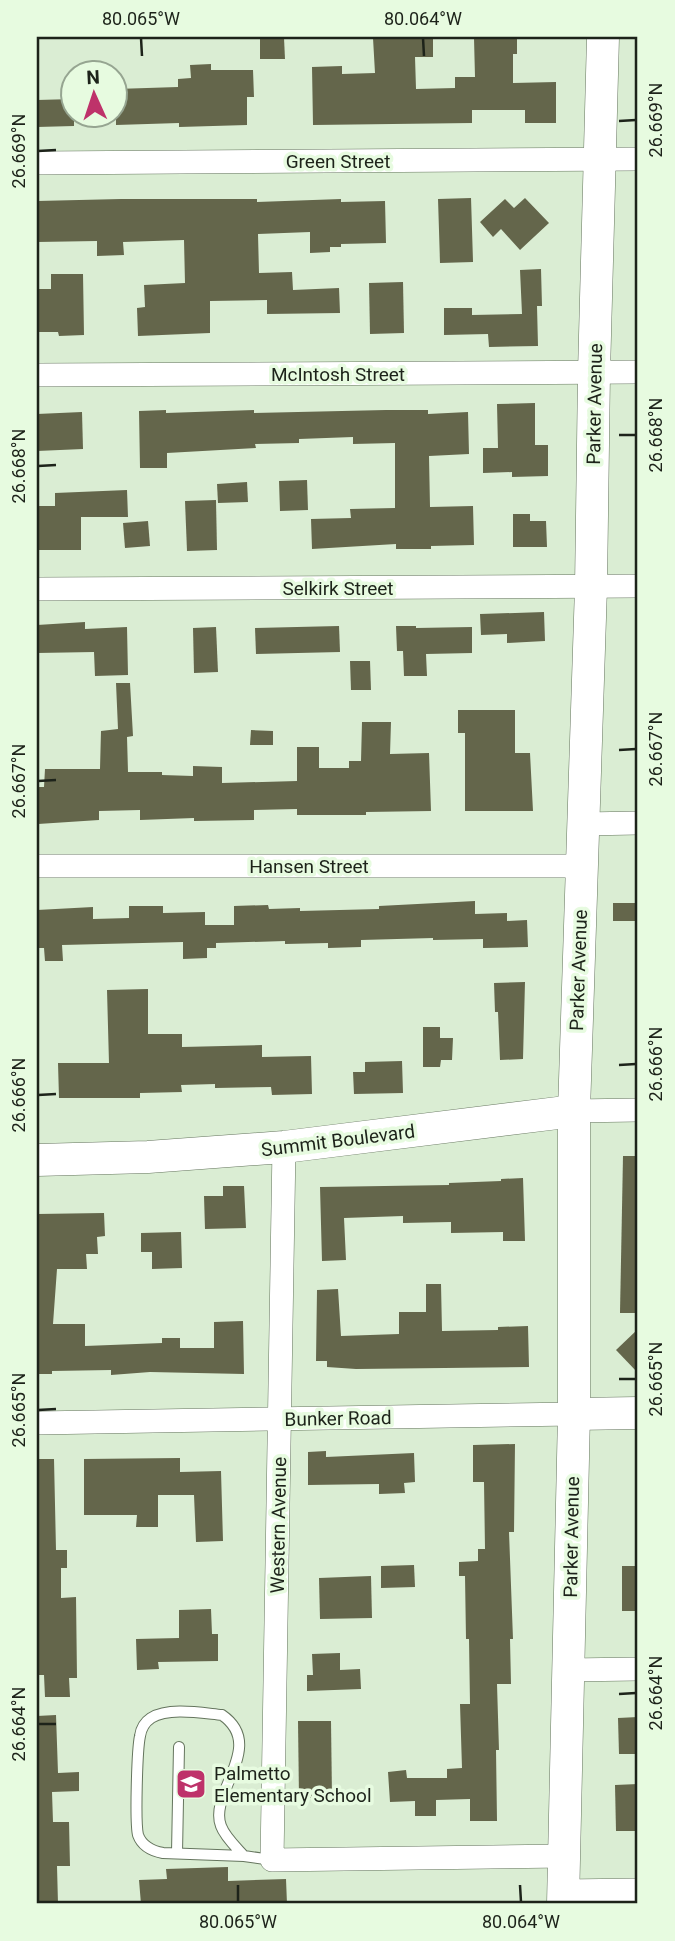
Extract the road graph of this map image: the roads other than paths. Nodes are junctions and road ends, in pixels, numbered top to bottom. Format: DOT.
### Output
graph roads {
  1 [pos="603,37"];
  2 [pos="600,159"];
  3 [pos="638,159"];
  4 [pos="37,163"];
  5 [pos="638,372"];
  6 [pos="594,373"];
  7 [pos="37,374"];
  8 [pos="638,586"];
  9 [pos="591,587"];
  10 [pos="37,589"];
  11 [pos="638,823"];
  12 [pos="584,824"];
  13 [pos="37,866"];
  14 [pos="582,866"];
  15 [pos="638,1110"];
  16 [pos="573,1111"];
  17 [pos="284,1147"];
  18 [pos="37,1160"];
  19 [pos="638,1413"];
  20 [pos="574,1414"];
  21 [pos="280,1419"];
  22 [pos="37,1423"];
  23 [pos="638,1669"];
  24 [pos="568,1670"];
  25 [pos="178,1747"];
  26 [pos="177,1853"];
  27 [pos="244,1856"];
  28 [pos="564,1856"];
  29 [pos="272,1860"];
  30 [pos="638,1890"];
  31 [pos="563,1898"];
  1 -- 2 [label="street, Parker Avenue"];
  2 -- 3 [label="street, Green Street"];
  2 -- 4 [label="street, Green Street"];
  2 -- 6 [label="street, Parker Avenue"];
  5 -- 6 [label="street, McIntosh Street"];
  6 -- 7 [label="street, McIntosh Street"];
  6 -- 9 [label="street, Parker Avenue"];
  8 -- 9 [label="street, Selkirk Street"];
  9 -- 10 [label="street, Selkirk Street"];
  9 -- 12 [label="street, Parker Avenue"];
  11 -- 12 [label="street"];
  12 -- 14 [label="street, Parker Avenue"];
  13 -- 14 [label="street, Hansen Street"];
  14 -- 16 [label="street, Parker Avenue"];
  15 -- 16 [label="street, Summit Boulevard"];
  16 -- 17 [label="street, Summit Boulevard"];
  16 -- 20 [label="street, Parker Avenue"];
  17 -- 18 [label="street, Summit Boulevard"];
  17 -- 21 [label="street, Western Avenue"];
  19 -- 20 [label="street, Bunker Road"];
  20 -- 21 [label="street, Bunker Road"];
  20 -- 24 [label="street, Parker Avenue"];
  21 -- 22 [label="street, Bunker Road"];
  21 -- 29 [label="street, Western Avenue"];
  23 -- 24 [label="street"];
  24 -- 28 [label="street, Parker Avenue"];
  25 -- 26 [label="lane"];
  26 -- 27 [label="lane"];
  26 -- 27 [label="lane"];
  27 -- 29 [label="lane"];
  28 -- 29 [label="street"];
  28 -- 31 [label="street, Parker Avenue"];
  30 -- 31 [label="street"];
}
